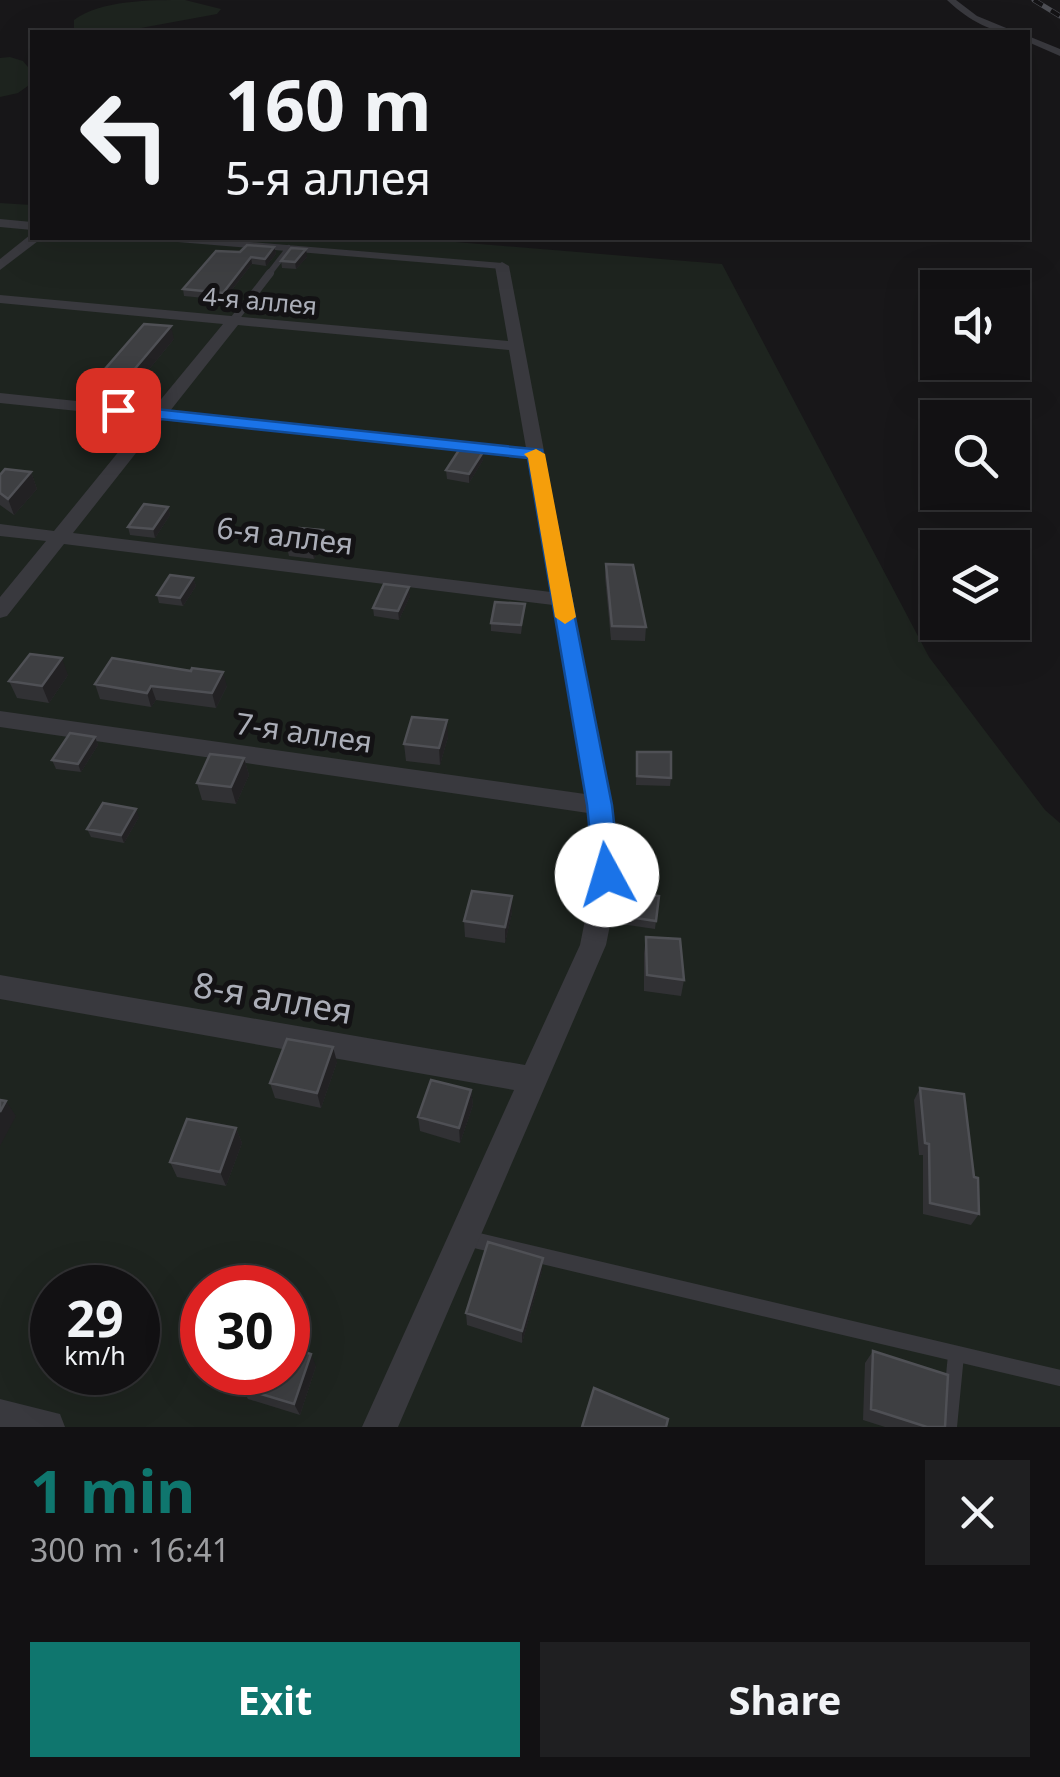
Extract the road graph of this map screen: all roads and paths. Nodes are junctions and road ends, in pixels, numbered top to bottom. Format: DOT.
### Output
graph roads {
  1 [pos="950,0"];
  2 [pos="1006,30"];
  3 [pos="1030,40"];
  4 [pos="1060,54"];
  5 [pos="0,224"];
  6 [pos="30,226"];
  7 [pos="32,240"];
  8 [pos="191,240"];
  9 [pos="290,248"];
  10 [pos="0,266"];
  11 [pos="502,266"];
  12 [pos="0,299"];
  13 [pos="233,320"];
  14 [pos="517,346"];
  15 [pos="0,398"];
  16 [pos="158,414"];
  17 [pos="536,454"];
  18 [pos="0,530"];
  19 [pos="59,538"];
  20 [pos="562,600"];
  21 [pos="0,612"];
  22 [pos="0,719"];
  23 [pos="600,805"];
  24 [pos="0,987"];
  25 [pos="534,1080"];
  26 [pos="464,1237"];
  27 [pos="956,1355"];
  28 [pos="1060,1378"];
  29 [pos="0,1417"];
  30 [pos="46,1427"];
  31 [pos="380,1427"];
  32 [pos="949,1427"];
  1 -- 2 [label="street"];
  3 -- 4 [label="street"];
  5 -- 6 [label="street"];
  7 -- 10 [label="street"];
  8 -- 9 [label="lane"];
  9 -- 11 [label="lane"];
  9 -- 13 [label="lane"];
  11 -- 14 [label="street"];
  12 -- 13 [label="street, 4-я аллея"];
  13 -- 14 [label="street, 4-я аллея"];
  13 -- 16 [label="street"];
  14 -- 17 [label="street"];
  15 -- 16 [label="street"];
  16 -- 17 [label="street"];
  16 -- 19 [label="street"];
  17 -- 20 [label="street"];
  18 -- 19 [label="street, 6-я аллея"];
  19 -- 20 [label="street, 6-я аллея"];
  19 -- 21 [label="street"];
  20 -- 23 [label="street"];
  22 -- 23 [label="street, 7-я аллея"];
  23 -- 25 [label="street"];
  24 -- 25 [label="street, 8-я аллея"];
  25 -- 26 [label="street"];
  26 -- 27 [label="lane"];
  26 -- 31 [label="street"];
  27 -- 28 [label="lane"];
  27 -- 32 [label="lane"];
  29 -- 30 [label="street"];
}
